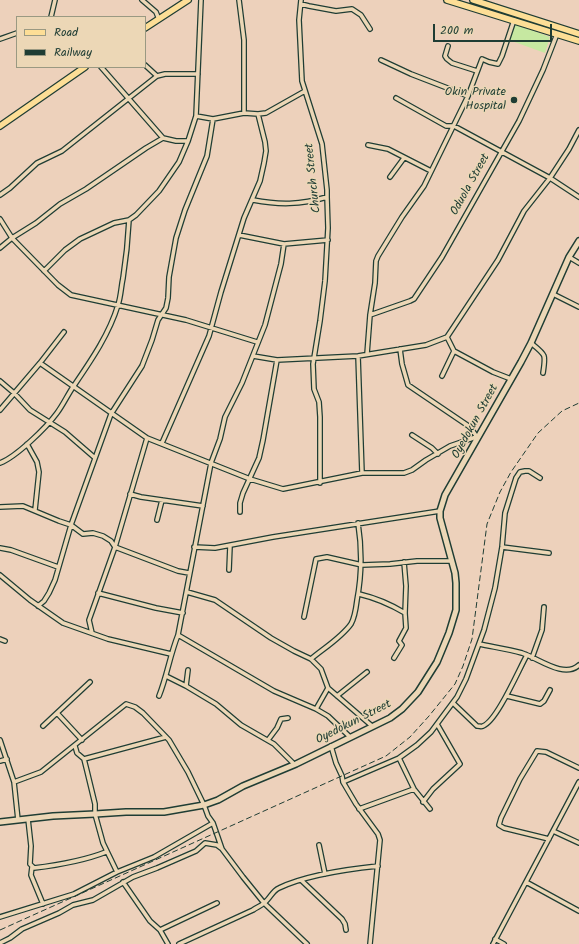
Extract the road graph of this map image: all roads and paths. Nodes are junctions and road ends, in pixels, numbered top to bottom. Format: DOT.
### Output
graph roads {
  1 [pos="54,0"];
  2 [pos="142,0"];
  3 [pos="183,0"];
  4 [pos="188,0"];
  5 [pos="201,0"];
  6 [pos="239,0"];
  7 [pos="447,0"];
  8 [pos="473,0"];
  9 [pos="301,2"];
  10 [pos="51,16"];
  11 [pos="158,17"];
  12 [pos="514,20"];
  13 [pos="146,26"];
  14 [pos="146,26"];
  15 [pos="370,29"];
  16 [pos="16,33"];
  17 [pos="557,34"];
  18 [pos="579,34"];
  19 [pos="0,39"];
  20 [pos="579,41"];
  21 [pos="448,46"];
  22 [pos="381,60"];
  23 [pos="146,66"];
  24 [pos="82,68"];
  25 [pos="102,68"];
  26 [pos="477,71"];
  27 [pos="198,74"];
  28 [pos="157,76"];
  29 [pos="305,91"];
  30 [pos="468,96"];
  31 [pos="396,98"];
  32 [pos="130,99"];
  33 [pos="34,101"];
  34 [pos="244,113"];
  35 [pos="258,114"];
  36 [pos="196,116"];
  37 [pos="214,119"];
  38 [pos="0,122"];
  39 [pos="0,126"];
  40 [pos="454,126"];
  41 [pos="579,130"];
  42 [pos="163,138"];
  43 [pos="188,141"];
  44 [pos="368,145"];
  45 [pos="501,151"];
  46 [pos="404,158"];
  47 [pos="430,171"];
  48 [pos="390,177"];
  49 [pos="550,178"];
  50 [pos="0,195"];
  51 [pos="579,197"];
  52 [pos="327,198"];
  53 [pos="252,200"];
  54 [pos="0,219"];
  55 [pos="129,220"];
  56 [pos="239,235"];
  57 [pos="12,238"];
  58 [pos="328,240"];
  59 [pos="579,241"];
  60 [pos="284,244"];
  61 [pos="0,248"];
  62 [pos="569,258"];
  63 [pos="579,263"];
  64 [pos="44,271"];
  65 [pos="553,294"];
  66 [pos="118,304"];
  67 [pos="579,307"];
  68 [pos="161,315"];
  69 [pos="370,315"];
  70 [pos="211,327"];
  71 [pos="64,332"];
  72 [pos="447,337"];
  73 [pos="257,342"];
  74 [pos="531,343"];
  75 [pos="400,349"];
  76 [pos="454,351"];
  77 [pos="367,354"];
  78 [pos="253,356"];
  79 [pos="358,356"];
  80 [pos="314,357"];
  81 [pos="277,360"];
  82 [pos="40,363"];
  83 [pos="543,373"];
  84 [pos="442,376"];
  85 [pos="511,379"];
  86 [pos="0,381"];
  87 [pos="74,386"];
  88 [pos="14,394"];
  89 [pos="0,410"];
  90 [pos="111,414"];
  91 [pos="49,421"];
  92 [pos="412,435"];
  93 [pos="479,435"];
  94 [pos="147,438"];
  95 [pos="162,443"];
  96 [pos="27,444"];
  97 [pos="438,454"];
  98 [pos="95,458"];
  99 [pos="0,463"];
  100 [pos="211,464"];
  101 [pos="362,473"];
  102 [pos="540,478"];
  103 [pos="250,479"];
  104 [pos="320,483"];
  105 [pos="130,494"];
  106 [pos="162,500"];
  107 [pos="203,506"];
  108 [pos="0,507"];
  109 [pos="35,510"];
  110 [pos="440,511"];
  111 [pos="240,512"];
  112 [pos="157,520"];
  113 [pos="358,523"];
  114 [pos="71,525"];
  115 [pos="230,546"];
  116 [pos="115,547"];
  117 [pos="194,547"];
  118 [pos="502,547"];
  119 [pos="0,548"];
  120 [pos="549,553"];
  121 [pos="452,560"];
  122 [pos="404,562"];
  123 [pos="362,565"];
  124 [pos="58,567"];
  125 [pos="229,570"];
  126 [pos="190,573"];
  127 [pos="0,575"];
  128 [pos="187,592"];
  129 [pos="98,593"];
  130 [pos="358,594"];
  131 [pos="38,606"];
  132 [pos="544,607"];
  133 [pos="183,612"];
  134 [pos="405,614"];
  135 [pos="304,617"];
  136 [pos="92,633"];
  137 [pos="178,635"];
  138 [pos="0,639"];
  139 [pos="5,641"];
  140 [pos="479,644"];
  141 [pos="171,654"];
  142 [pos="527,655"];
  143 [pos="394,658"];
  144 [pos="532,658"];
  145 [pos="311,659"];
  146 [pos="579,665"];
  147 [pos="188,670"];
  148 [pos="367,672"];
  149 [pos="166,676"];
  150 [pos="90,682"];
  151 [pos="186,686"];
  152 [pos="328,688"];
  153 [pos="550,690"];
  154 [pos="159,696"];
  155 [pos="337,696"];
  156 [pos="506,696"];
  157 [pos="453,703"];
  158 [pos="316,709"];
  159 [pos="57,713"];
  160 [pos="288,718"];
  161 [pos="437,724"];
  162 [pos="43,726"];
  163 [pos="372,726"];
  164 [pos="350,736"];
  165 [pos="166,737"];
  166 [pos="0,740"];
  167 [pos="82,740"];
  168 [pos="268,740"];
  169 [pos="75,746"];
  170 [pos="331,746"];
  171 [pos="399,758"];
  172 [pos="7,759"];
  173 [pos="84,760"];
  174 [pos="0,761"];
  175 [pos="294,764"];
  176 [pos="579,768"];
  177 [pos="14,782"];
  178 [pos="343,782"];
  179 [pos="579,782"];
  180 [pos="414,789"];
  181 [pos="423,802"];
  182 [pos="204,805"];
  183 [pos="359,809"];
  184 [pos="430,809"];
  185 [pos="95,814"];
  186 [pos="28,819"];
  187 [pos="18,820"];
  188 [pos="0,822"];
  189 [pos="213,823"];
  190 [pos="553,831"];
  191 [pos="548,839"];
  192 [pos="579,843"];
  193 [pos="319,845"];
  194 [pos="222,849"];
  195 [pos="106,852"];
  196 [pos="378,866"];
  197 [pos="32,867"];
  198 [pos="117,872"];
  199 [pos="325,874"];
  200 [pos="301,880"];
  201 [pos="123,882"];
  202 [pos="526,882"];
  203 [pos="217,903"];
  204 [pos="264,903"];
  205 [pos="43,904"];
  206 [pos="579,911"];
  207 [pos="0,917"];
  208 [pos="160,930"];
  209 [pos="346,930"];
  210 [pos="495,939"];
  211 [pos="0,943"];
  212 [pos="168,944"];
  213 [pos="179,944"];
  214 [pos="307,944"];
  215 [pos="370,944"];
  216 [pos="493,944"];
  217 [pos="504,944"];
  1 -- 10 [label="street"];
  2 -- 11 [label="street"];
  3 -- 11 [label="main road"];
  4 -- 14 [label="main road"];
  5 -- 27 [label="street"];
  6 -- 34 [label="street"];
  7 -- 12 [label="main road"];
  8 -- 18 [label="main road"];
  9 -- 15 [label="street"];
  9 -- 29 [label="street, Church Street"];
  11 -- 13 [label="main road"];
  12 -- 17 [label="main road"];
  12 -- 26 [label="street"];
  16 -- 19 [label="street"];
  17 -- 20 [label="main road"];
  17 -- 45 [label="street, Oduola Street"];
  21 -- 26 [label="street"];
  22 -- 30 [label="street"];
  23 -- 28 [label="street"];
  24 -- 33 [label="main road"];
  25 -- 32 [label="street"];
  26 -- 30 [label="street"];
  27 -- 28 [label="street"];
  27 -- 36 [label="street"];
  28 -- 32 [label="street"];
  29 -- 35 [label="street"];
  29 -- 52 [label="street, Church Street"];
  30 -- 40 [label="street"];
  31 -- 40 [label="street"];
  32 -- 42 [label="street"];
  32 -- 50 [label="street"];
  33 -- 38 [label="main road"];
  33 -- 39 [label="main road"];
  34 -- 35 [label="street"];
  34 -- 37 [label="street"];
  35 -- 53 [label="street"];
  36 -- 37 [label="street"];
  36 -- 43 [label="street"];
  37 -- 68 [label="street"];
  40 -- 45 [label="street"];
  40 -- 47 [label="street"];
  41 -- 49 [label="street"];
  42 -- 43 [label="street"];
  42 -- 57 [label="street"];
  43 -- 55 [label="street"];
  44 -- 46 [label="street"];
  45 -- 49 [label="street"];
  45 -- 69 [label="street, Oduola Street"];
  46 -- 47 [label="street"];
  46 -- 48 [label="street"];
  47 -- 69 [label="street"];
  49 -- 51 [label="street"];
  49 -- 72 [label="street"];
  52 -- 53 [label="street"];
  52 -- 58 [label="street, Church Street"];
  53 -- 56 [label="street"];
  54 -- 57 [label="street"];
  55 -- 64 [label="street"];
  55 -- 66 [label="street"];
  56 -- 60 [label="street"];
  56 -- 70 [label="street"];
  57 -- 61 [label="street"];
  57 -- 64 [label="street"];
  58 -- 60 [label="street"];
  58 -- 80 [label="street, Church Street"];
  59 -- 62 [label="street, Oyedokun Street"];
  60 -- 73 [label="street"];
  62 -- 63 [label="street"];
  62 -- 65 [label="street, Oyedokun Street"];
  64 -- 66 [label="street"];
  65 -- 67 [label="street"];
  65 -- 74 [label="street, Oyedokun Street"];
  66 -- 68 [label="street"];
  66 -- 87 [label="street"];
  68 -- 70 [label="street"];
  68 -- 90 [label="street"];
  69 -- 77 [label="street"];
  70 -- 73 [label="street"];
  70 -- 95 [label="street"];
  71 -- 82 [label="street"];
  72 -- 75 [label="street"];
  72 -- 76 [label="street"];
  73 -- 78 [label="street"];
  74 -- 83 [label="street"];
  74 -- 85 [label="street, Oyedokun Street"];
  75 -- 77 [label="street"];
  75 -- 93 [label="street"];
  76 -- 84 [label="street"];
  76 -- 85 [label="street"];
  77 -- 79 [label="street"];
  78 -- 81 [label="street"];
  78 -- 100 [label="street"];
  79 -- 80 [label="street"];
  79 -- 101 [label="street"];
  80 -- 81 [label="street"];
  80 -- 104 [label="street, Church Street"];
  81 -- 103 [label="street"];
  82 -- 87 [label="street"];
  82 -- 88 [label="street"];
  85 -- 93 [label="street, Oyedokun Street"];
  86 -- 88 [label="street"];
  87 -- 90 [label="street"];
  87 -- 91 [label="street"];
  88 -- 89 [label="street"];
  88 -- 91 [label="street"];
  90 -- 94 [label="street"];
  90 -- 98 [label="street"];
  91 -- 96 [label="street"];
  91 -- 98 [label="street"];
  92 -- 97 [label="street"];
  93 -- 97 [label="street"];
  93 -- 110 [label="street, Oyedokun Street"];
  94 -- 95 [label="street"];
  94 -- 105 [label="street"];
  95 -- 100 [label="street"];
  96 -- 99 [label="street"];
  96 -- 109 [label="street"];
  97 -- 101 [label="street"];
  98 -- 114 [label="street"];
  100 -- 103 [label="street"];
  100 -- 107 [label="street"];
  101 -- 104 [label="street"];
  102 -- 118 [label="street"];
  103 -- 104 [label="street"];
  103 -- 111 [label="street"];
  105 -- 106 [label="street"];
  105 -- 116 [label="street"];
  106 -- 107 [label="street"];
  106 -- 112 [label="street"];
  107 -- 117 [label="street"];
  108 -- 109 [label="street"];
  109 -- 114 [label="street"];
  110 -- 113 [label="street"];
  110 -- 121 [label="street, Oyedokun Street"];
  113 -- 115 [label="street"];
  113 -- 123 [label="street"];
  114 -- 116 [label="street"];
  114 -- 124 [label="street"];
  115 -- 117 [label="street"];
  115 -- 125 [label="street"];
  116 -- 126 [label="street"];
  116 -- 129 [label="street"];
  117 -- 126 [label="street"];
  118 -- 120 [label="street"];
  118 -- 140 [label="street"];
  119 -- 124 [label="street"];
  121 -- 122 [label="street"];
  121 -- 163 [label="street, Oyedokun Street"];
  122 -- 123 [label="street"];
  122 -- 134 [label="street"];
  123 -- 130 [label="street"];
  123 -- 135 [label="street"];
  124 -- 131 [label="street"];
  126 -- 128 [label="street"];
  127 -- 131 [label="street"];
  128 -- 133 [label="street"];
  128 -- 145 [label="street"];
  129 -- 133 [label="street"];
  129 -- 136 [label="street"];
  130 -- 134 [label="street"];
  130 -- 145 [label="street"];
  131 -- 136 [label="street"];
  132 -- 144 [label="street"];
  133 -- 137 [label="street"];
  134 -- 143 [label="street"];
  136 -- 141 [label="street"];
  137 -- 141 [label="street"];
  137 -- 158 [label="street"];
  138 -- 139 [label="street"];
  140 -- 142 [label="street"];
  140 -- 157 [label="street"];
  141 -- 149 [label="street"];
  142 -- 144 [label="street"];
  142 -- 156 [label="street"];
  144 -- 146 [label="street"];
  145 -- 152 [label="street"];
  147 -- 151 [label="street"];
  148 -- 155 [label="street"];
  149 -- 151 [label="street"];
  149 -- 154 [label="street"];
  150 -- 159 [label="street"];
  151 -- 168 [label="street"];
  152 -- 155 [label="street"];
  152 -- 158 [label="street"];
  153 -- 156 [label="street"];
  155 -- 163 [label="street"];
  156 -- 157 [label="street"];
  157 -- 161 [label="street"];
  158 -- 164 [label="street"];
  159 -- 162 [label="street"];
  159 -- 167 [label="street"];
  160 -- 168 [label="street"];
  161 -- 171 [label="street"];
  161 -- 181 [label="street"];
  163 -- 164 [label="street, Oyedokun Street"];
  164 -- 170 [label="street, Oyedokun Street"];
  165 -- 167 [label="street"];
  165 -- 173 [label="street"];
  165 -- 182 [label="street"];
  166 -- 172 [label="street"];
  167 -- 169 [label="street"];
  168 -- 175 [label="street"];
  169 -- 173 [label="street"];
  169 -- 177 [label="street"];
  170 -- 175 [label="street, Oyedokun Street"];
  170 -- 178 [label="street"];
  171 -- 178 [label="street"];
  171 -- 180 [label="street"];
  172 -- 174 [label="street"];
  172 -- 177 [label="street"];
  173 -- 185 [label="street"];
  175 -- 182 [label="street, Oyedokun Street"];
  176 -- 191 [label="street"];
  177 -- 187 [label="street"];
  178 -- 183 [label="street"];
  179 -- 190 [label="street"];
  180 -- 181 [label="street"];
  180 -- 183 [label="street"];
  181 -- 184 [label="street"];
  182 -- 185 [label="street, Oyedokun Street"];
  182 -- 189 [label="street"];
  183 -- 196 [label="street"];
  185 -- 186 [label="street, Oyedokun Street"];
  185 -- 195 [label="street"];
  186 -- 187 [label="street, Oyedokun Street"];
  186 -- 197 [label="street"];
  187 -- 188 [label="street, Oyedokun Street"];
  189 -- 194 [label="street"];
  189 -- 198 [label="street"];
  190 -- 191 [label="street"];
  190 -- 192 [label="street"];
  191 -- 202 [label="street"];
  193 -- 199 [label="street"];
  194 -- 201 [label="street"];
  194 -- 204 [label="street"];
  195 -- 197 [label="street"];
  195 -- 198 [label="street"];
  196 -- 199 [label="street"];
  196 -- 215 [label="street"];
  197 -- 205 [label="street"];
  198 -- 205 [label="street"];
  199 -- 200 [label="street"];
  200 -- 204 [label="street"];
  200 -- 209 [label="street"];
  201 -- 208 [label="street"];
  201 -- 211 [label="street"];
  202 -- 206 [label="street"];
  202 -- 210 [label="street"];
  203 -- 208 [label="street"];
  204 -- 213 [label="street"];
  204 -- 214 [label="street"];
  205 -- 207 [label="street"];
  208 -- 212 [label="street"];
  210 -- 216 [label="street"];
  210 -- 217 [label="street"];
}
